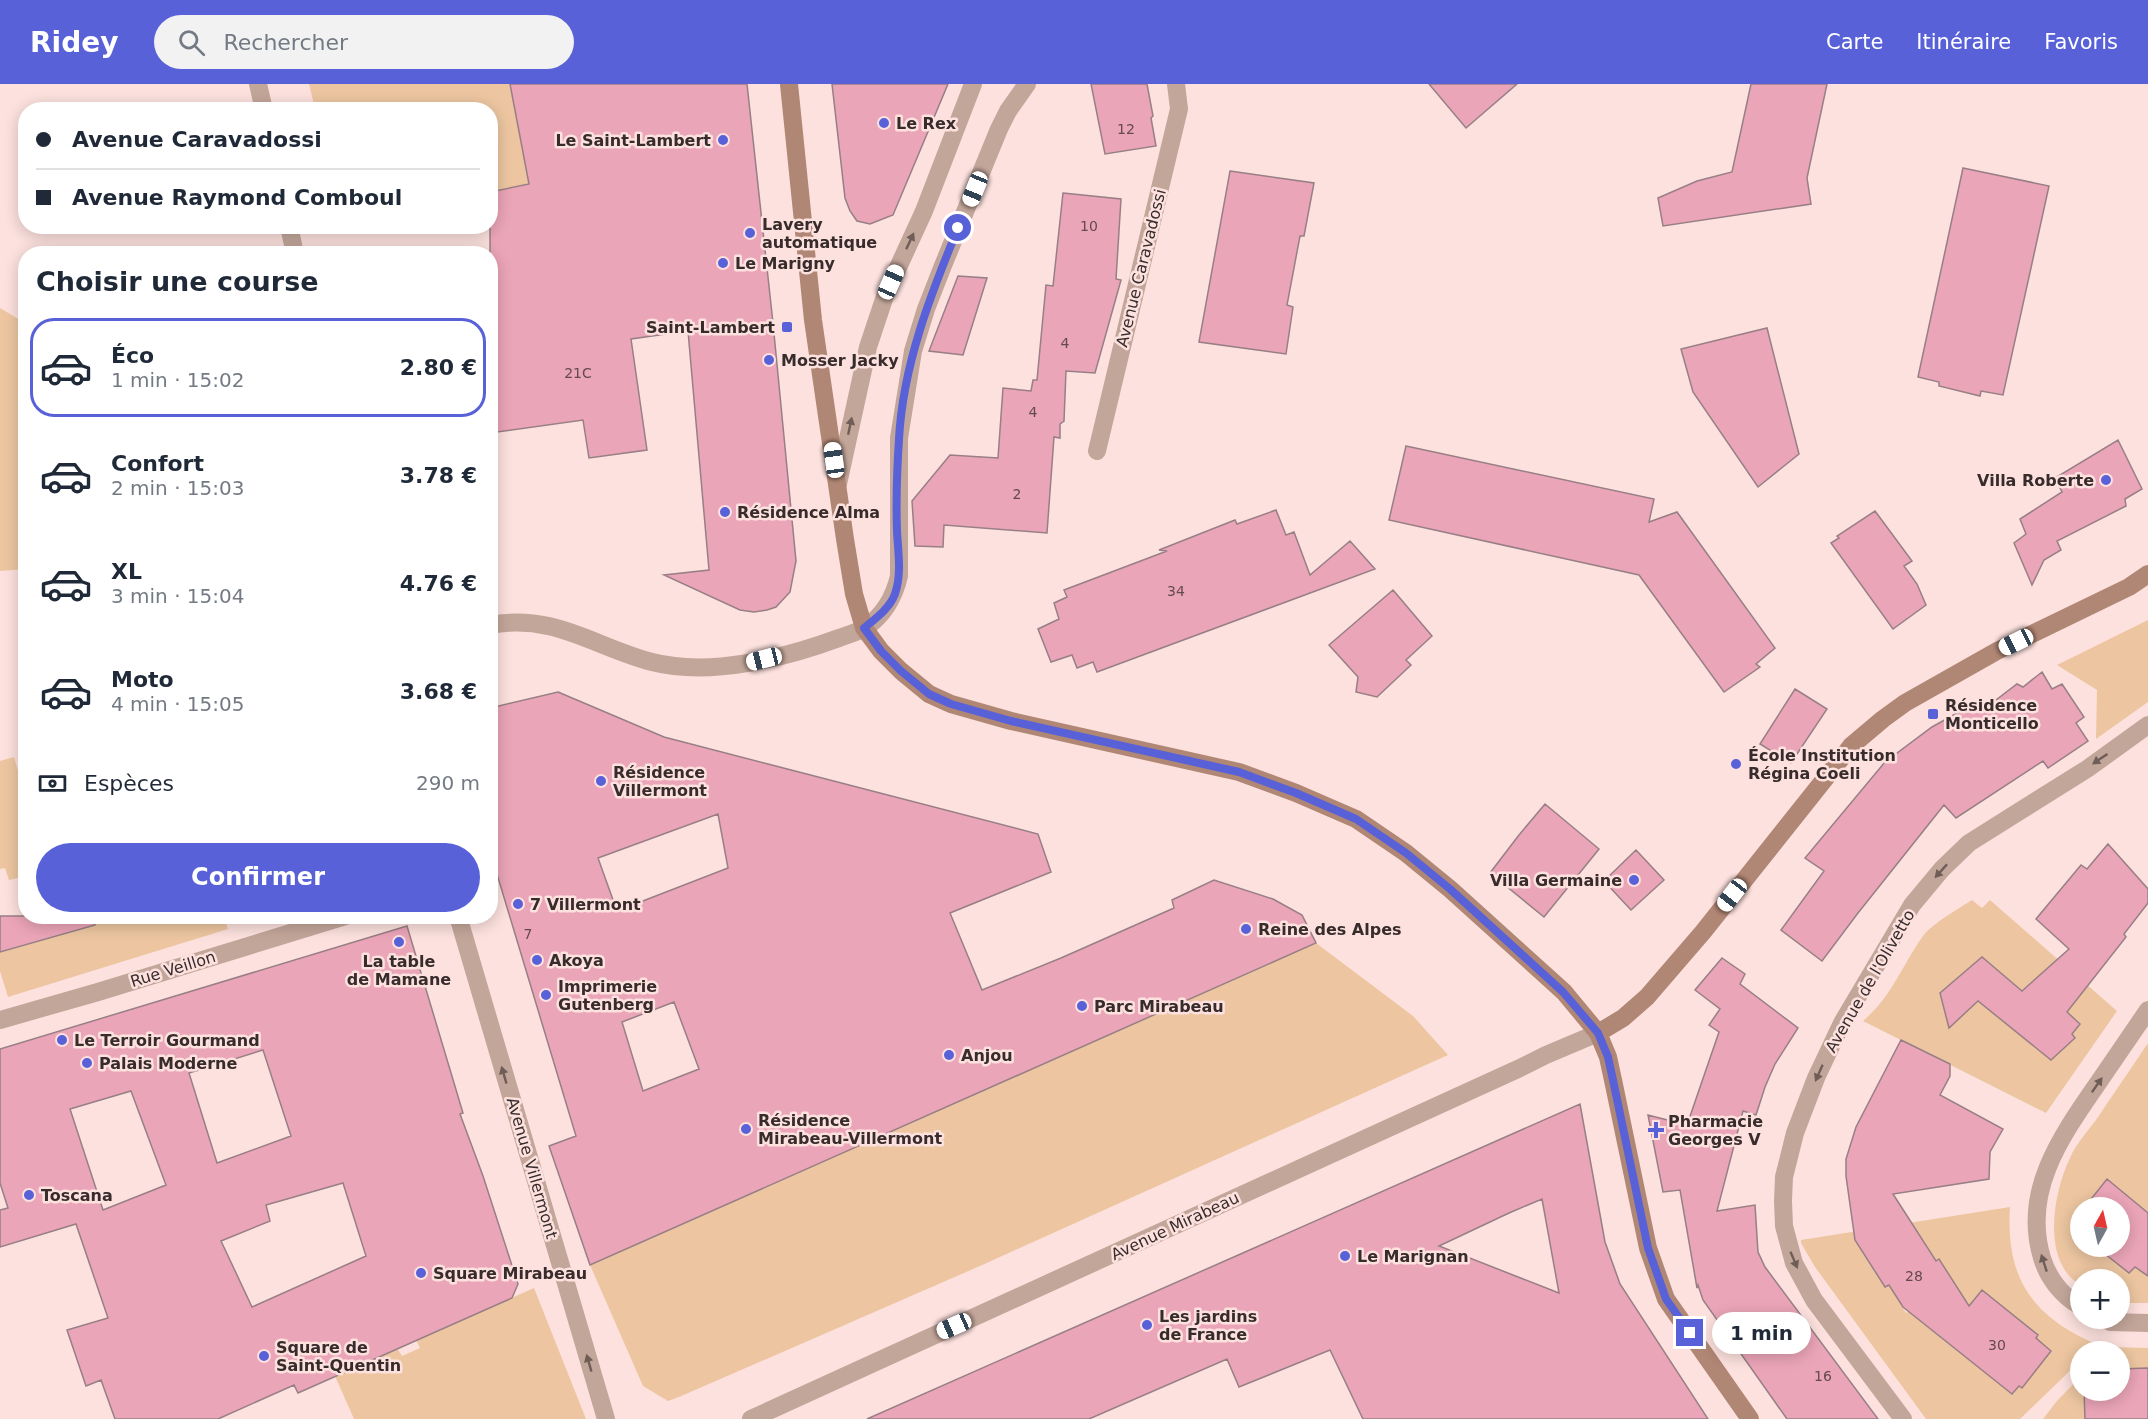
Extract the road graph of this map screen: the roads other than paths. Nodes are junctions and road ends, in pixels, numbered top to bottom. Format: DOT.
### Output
graph roads {
  1 [pos="258,84"];
  2 [pos="789,84"];
  3 [pos="973,84"];
  4 [pos="1027,84"];
  5 [pos="1176,84"];
  6 [pos="262,102"];
  7 [pos="1097,451"];
  8 [pos="838,484"];
  9 [pos="2148,574"];
  10 [pos="498,624"];
  11 [pos="864,628"];
  12 [pos="2148,725"];
  13 [pos="320,924"];
  14 [pos="460,924"];
  15 [pos="2148,1010"];
  16 [pos="0,1020"];
  17 [pos="1598,1033"];
  18 [pos="2070,1301"];
  19 [pos="2130,1323"];
  20 [pos="2148,1323"];
  21 [pos="606,1419"];
  22 [pos="751,1419"];
  23 [pos="1750,1419"];
  24 [pos="1902,1419"];
  1 -- 6 [label="street"];
  2 -- 8 [label="main road"];
  8 -- 3 [label="street, one-way"];
  4 -- 11 [label="street"];
  5 -- 7 [label="street, Avenue Caravadossi"];
  8 -- 11 [label="main road"];
  9 -- 17 [label="main road"];
  10 -- 11 [label="street"];
  11 -- 17 [label="main road"];
  12 -- 24 [label="street, Avenue de l'Olivetto, one-way"];
  13 -- 16 [label="street, Rue Veillon"];
  21 -- 14 [label="street, Avenue Villermont, one-way"];
  18 -- 15 [label="street, one-way"];
  17 -- 22 [label="street, Avenue Mirabeau"];
  17 -- 23 [label="main road"];
  19 -- 20 [label="street"];
}
